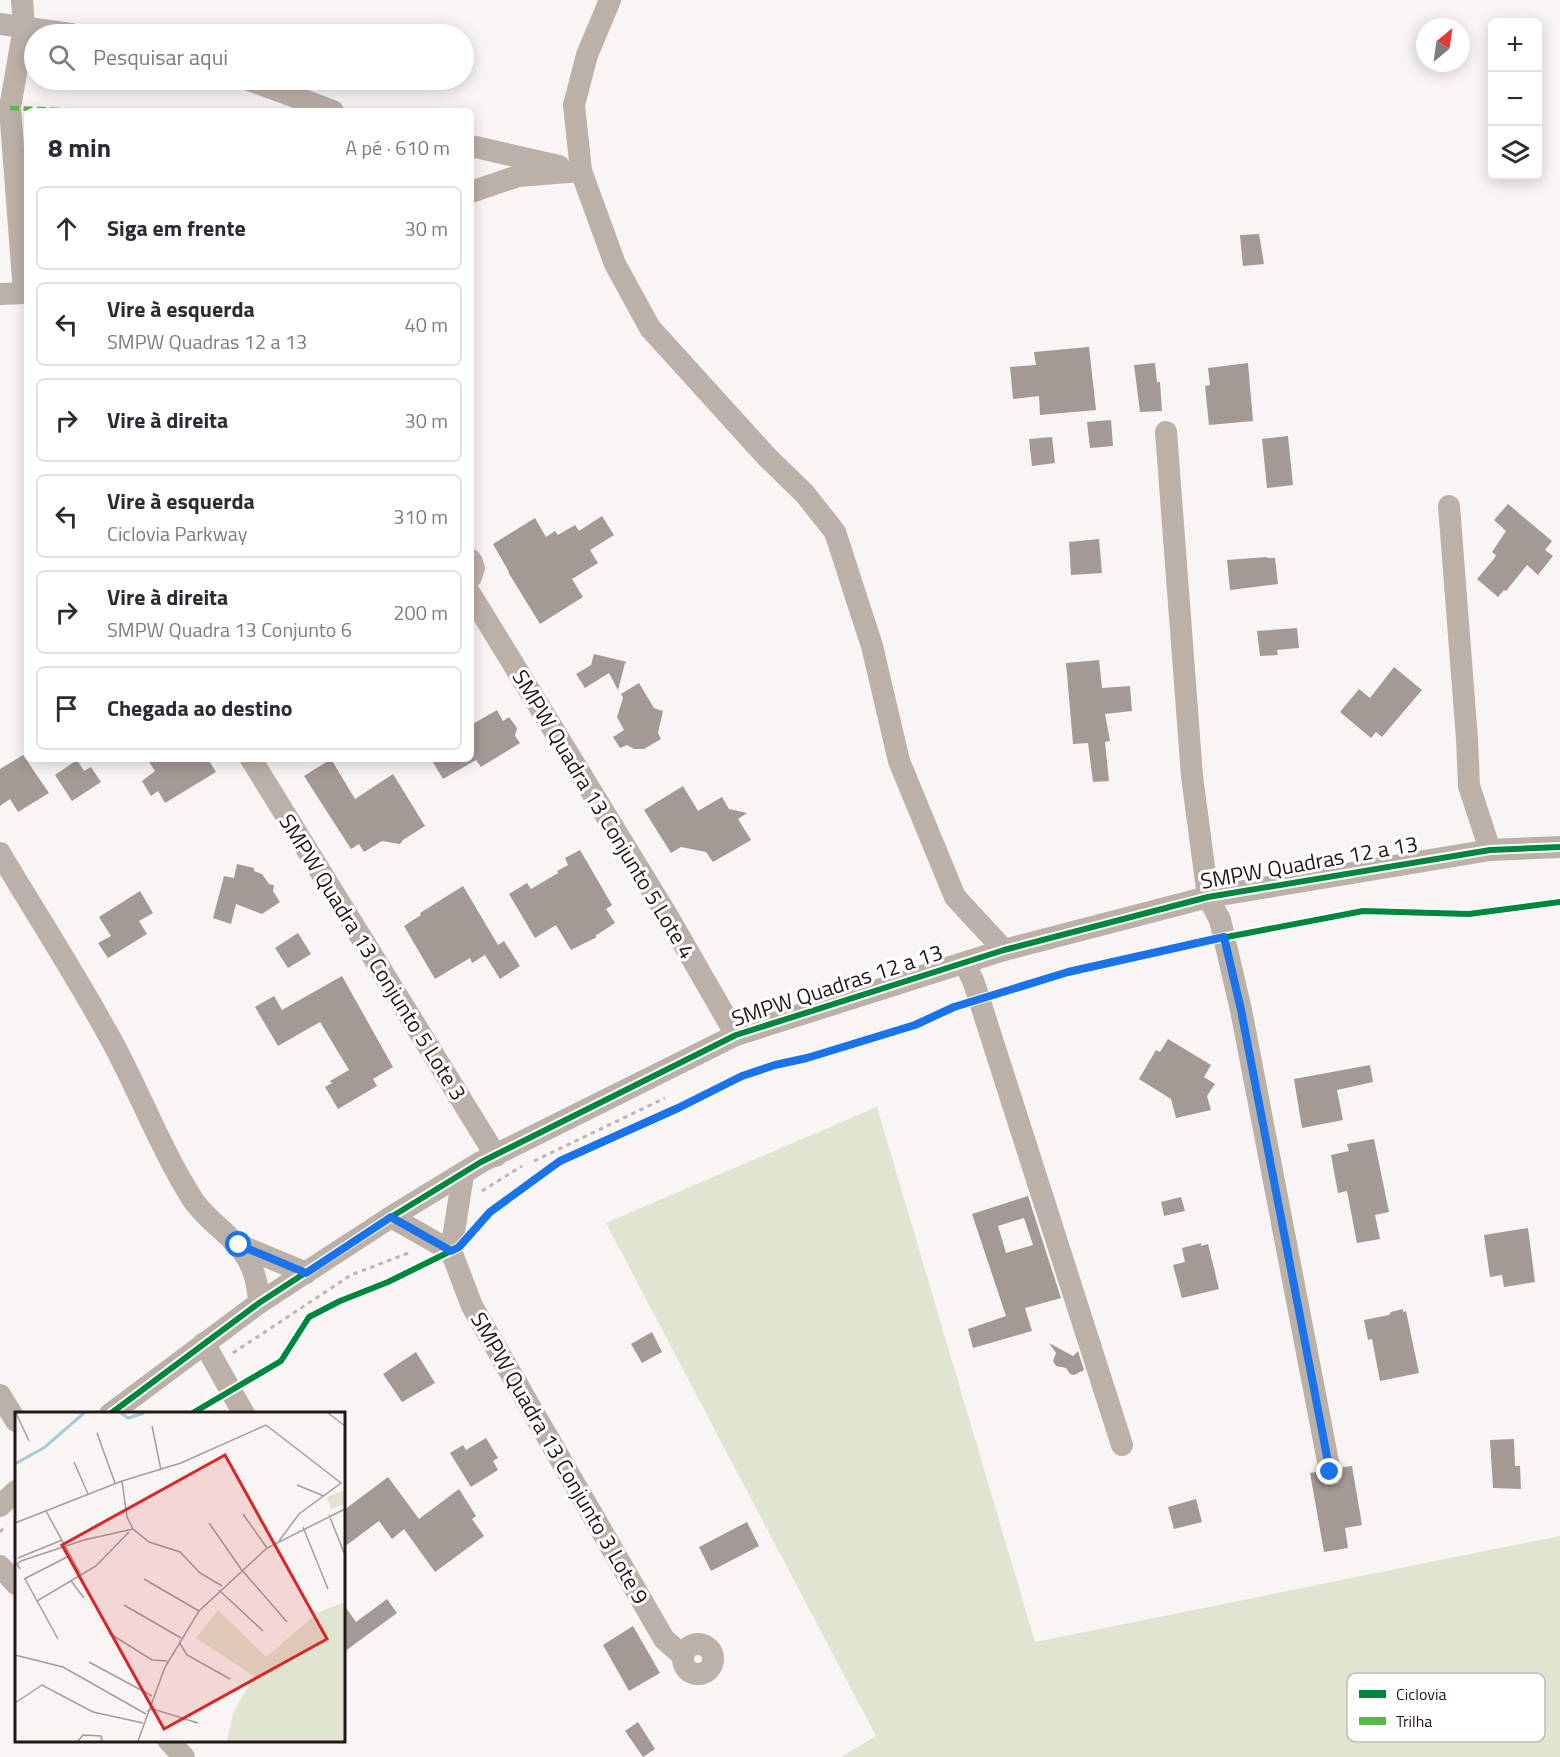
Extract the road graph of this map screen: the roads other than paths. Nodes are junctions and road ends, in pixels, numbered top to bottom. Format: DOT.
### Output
graph roads {
  1 [pos="22,0"];
  2 [pos="610,0"];
  3 [pos="0,24"];
  4 [pos="24,27"];
  5 [pos="276,90"];
  6 [pos="5,108"];
  7 [pos="325,108"];
  8 [pos="474,147"];
  9 [pos="581,171"];
  10 [pos="474,191"];
  11 [pos="24,284"];
  12 [pos="24,293"];
  13 [pos="0,294"];
  14 [pos="1166,432"];
  15 [pos="1449,506"];
  16 [pos="474,599"];
  17 [pos="253,762"];
  18 [pos="1560,847"];
  19 [pos="1490,850"];
  20 [pos="0,853"];
  21 [pos="1208,897"];
  22 [pos="1004,950"];
  23 [pos="965,963"];
  24 [pos="736,1035"];
  25 [pos="496,1155"];
  26 [pos="463,1175"];
  27 [pos="391,1217"];
  28 [pos="239,1245"];
  29 [pos="451,1251"];
  30 [pos="306,1273"];
  31 [pos="259,1303"];
  32 [pos="204,1343"];
  33 [pos="0,1395"];
  34 [pos="111,1412"];
  35 [pos="243,1412"];
  36 [pos="15,1419"];
  37 [pos="1122,1445"];
  38 [pos="1330,1472"];
  39 [pos="15,1492"];
  40 [pos="0,1506"];
  41 [pos="0,1566"];
  42 [pos="15,1583"];
  43 [pos="683,1656"];
  44 [pos="170,1742"];
  45 [pos="184,1757"];
  1 -- 4 [label="street"];
  2 -- 9 [label="street"];
  3 -- 4 [label="street"];
  4 -- 6 [label="street"];
  5 -- 7 [label="street"];
  6 -- 11 [label="street"];
  8 -- 9 [label="street"];
  9 -- 10 [label="street"];
  9 -- 22 [label="street"];
  12 -- 13 [label="street"];
  14 -- 21 [label="street"];
  15 -- 19 [label="street"];
  16 -- 24 [label="street, SMPW Quadra 13 Conjunto 5 Lote 4"];
  17 -- 25 [label="street, SMPW Quadra 13 Conjunto 5 Lote 3"];
  18 -- 19 [label="street, SMPW Quadras 12 a 13"];
  19 -- 21 [label="street, SMPW Quadras 12 a 13"];
  20 -- 28 [label="street"];
  21 -- 22 [label="street, SMPW Quadras 12 a 13"];
  21 -- 38 [label="street"];
  22 -- 23 [label="street, SMPW Quadras 12 a 13"];
  23 -- 24 [label="street, SMPW Quadras 12 a 13"];
  23 -- 37 [label="street"];
  24 -- 25 [label="street, SMPW Quadras 12 a 13"];
  25 -- 26 [label="street, SMPW Quadras 12 a 13"];
  26 -- 27 [label="street, SMPW Quadras 12 a 13"];
  26 -- 29 [label="street"];
  27 -- 29 [label="street"];
  27 -- 30 [label="street, SMPW Quadras 12 a 13"];
  28 -- 30 [label="street"];
  28 -- 31 [label="street"];
  29 -- 43 [label="street, SMPW Quadra 13 Conjunto 3 Lote 9"];
  30 -- 31 [label="street, SMPW Quadras 12 a 13"];
  31 -- 32 [label="street, SMPW Quadras 12 a 13"];
  32 -- 34 [label="street, SMPW Quadras 12 a 13"];
  32 -- 35 [label="street"];
  33 -- 36 [label="street"];
  39 -- 40 [label="street"];
  41 -- 42 [label="street"];
  44 -- 45 [label="street"];
}
